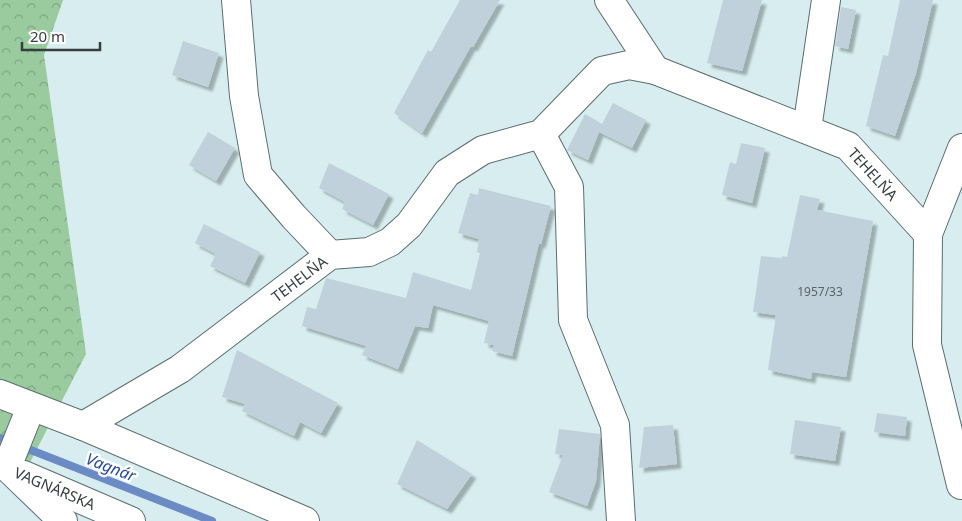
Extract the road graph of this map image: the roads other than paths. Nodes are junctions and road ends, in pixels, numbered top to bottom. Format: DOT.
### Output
graph roads {
  1 [pos="236,0"];
  2 [pos="609,0"];
  3 [pos="826,0"];
  4 [pos="655,70"];
  5 [pos="807,129"];
  6 [pos="541,134"];
  7 [pos="962,148"];
  8 [pos="952,202"];
  9 [pos="928,234"];
  10 [pos="330,255"];
  11 [pos="0,394"];
  12 [pos="83,426"];
  13 [pos="19,438"];
  14 [pos="961,485"];
  15 [pos="63,521"];
  16 [pos="131,521"];
  17 [pos="305,521"];
  18 [pos="622,521"];
  1 -- 10 [label="street"];
  2 -- 4 [label="street"];
  3 -- 5 [label="street"];
  4 -- 5 [label="street, TEHELŇA"];
  4 -- 6 [label="street, TEHELŇA"];
  5 -- 9 [label="street, TEHELŇA"];
  6 -- 10 [label="street, TEHELŇA"];
  6 -- 18 [label="street"];
  7 -- 8 [label="street"];
  8 -- 9 [label="street"];
  9 -- 14 [label="street"];
  10 -- 12 [label="street, TEHELŇA"];
  11 -- 13 [label="street"];
  12 -- 13 [label="street"];
  12 -- 17 [label="street"];
  13 -- 15 [label="street"];
  13 -- 16 [label="street, VAGNÁRSKA"];
}
